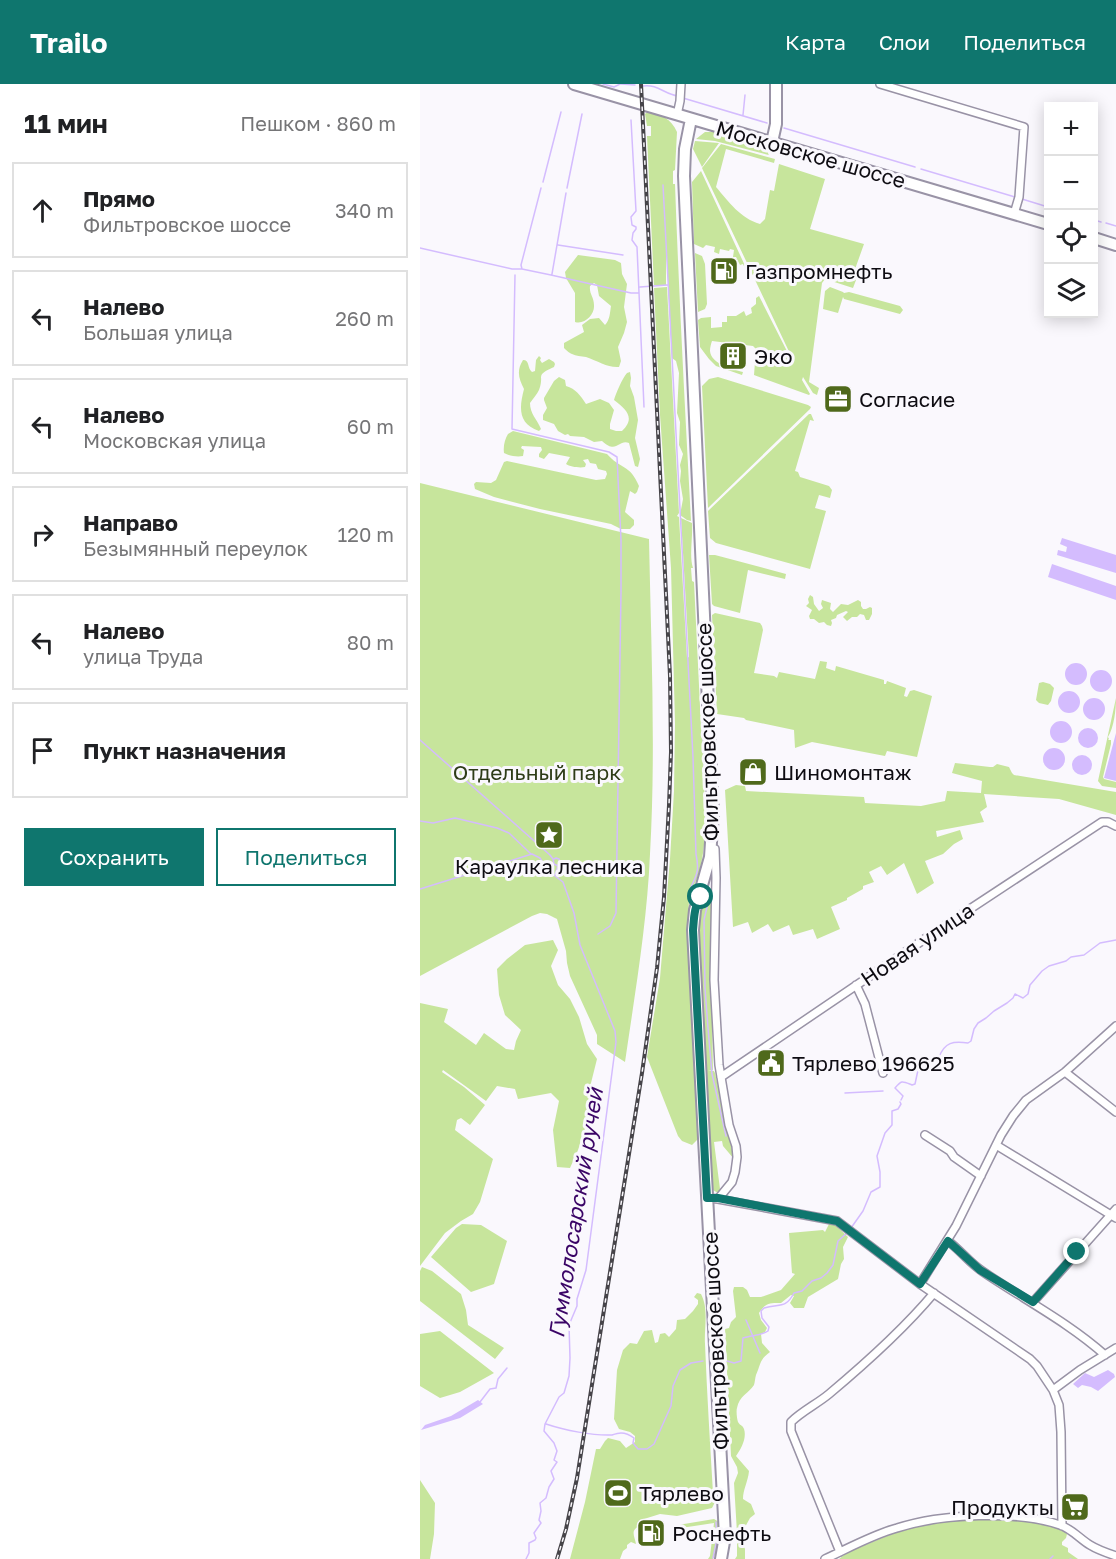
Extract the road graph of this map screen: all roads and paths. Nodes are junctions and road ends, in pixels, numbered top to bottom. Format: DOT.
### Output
graph roads {
  1 [pos="574,84"];
  2 [pos="681,84"];
  3 [pos="776,84"];
  4 [pos="880,84"];
  5 [pos="676,115"];
  6 [pos="691,119"];
  7 [pos="772,142"];
  8 [pos="1014,214"];
  9 [pos="1044,223"];
  10 [pos="1098,239"];
  11 [pos="1116,244"];
  12 [pos="1116,826"];
  13 [pos="713,827"];
  14 [pos="715,897"];
  15 [pos="698,899"];
  16 [pos="856,985"];
  17 [pos="1116,1026"];
  18 [pos="1065,1072"];
  19 [pos="883,1073"];
  20 [pos="721,1077"];
  21 [pos="1116,1112"];
  22 [pos="925,1135"];
  23 [pos="996,1145"];
  24 [pos="981,1176"];
  25 [pos="713,1198"];
  26 [pos="1114,1214"];
  27 [pos="948,1241"];
  28 [pos="920,1284"];
  29 [pos="934,1293"];
  30 [pos="1033,1302"];
  31 [pos="1116,1348"];
  32 [pos="1105,1355"];
  33 [pos="1053,1390"];
  34 [pos="1062,1526"];
  35 [pos="724,1542"];
  36 [pos="840,1552"];
  37 [pos="1116,1556"];
  38 [pos="721,1559"];
  39 [pos="728,1559"];
  40 [pos="825,1559"];
  1 -- 5 [label="main road, Московское шоссе"];
  2 -- 5 [label="street"];
  3 -- 7 [label="main road"];
  4 -- 8 [label="street"];
  5 -- 6 [label="main road, Московское шоссе"];
  6 -- 7 [label="main road, Московское шоссе"];
  6 -- 13 [label="main road, Фильтровское шоссе"];
  7 -- 8 [label="main road, Московское шоссе"];
  8 -- 9 [label="main road, Московское шоссе"];
  10 -- 11 [label="main road"];
  12 -- 16 [label="street, Новая улица"];
  13 -- 14 [label="street"];
  13 -- 15 [label="main road, Фильтровское шоссе"];
  14 -- 15 [label="street"];
  14 -- 20 [label="street"];
  15 -- 25 [label="main road, Фильтровское шоссе"];
  16 -- 19 [label="street"];
  16 -- 20 [label="street, Новая улица"];
  17 -- 18 [label="street"];
  18 -- 21 [label="street"];
  18 -- 23 [label="street"];
  20 -- 25 [label="street"];
  22 -- 24 [label="street"];
  23 -- 24 [label="street"];
  23 -- 26 [label="street"];
  24 -- 27 [label="street"];
  25 -- 28 [label="street"];
  25 -- 35 [label="main road, Фильтровское шоссе"];
  26 -- 30 [label="street"];
  27 -- 28 [label="street"];
  27 -- 30 [label="street"];
  28 -- 29 [label="street"];
  29 -- 33 [label="street"];
  29 -- 36 [label="street"];
  30 -- 32 [label="street"];
  31 -- 32 [label="street"];
  32 -- 33 [label="street"];
  33 -- 34 [label="street"];
  34 -- 36 [label="street"];
  34 -- 37 [label="street"];
  35 -- 38 [label="main road, Фильтровское шоссе"];
  35 -- 39 [label="street"];
  36 -- 40 [label="street"];
}
